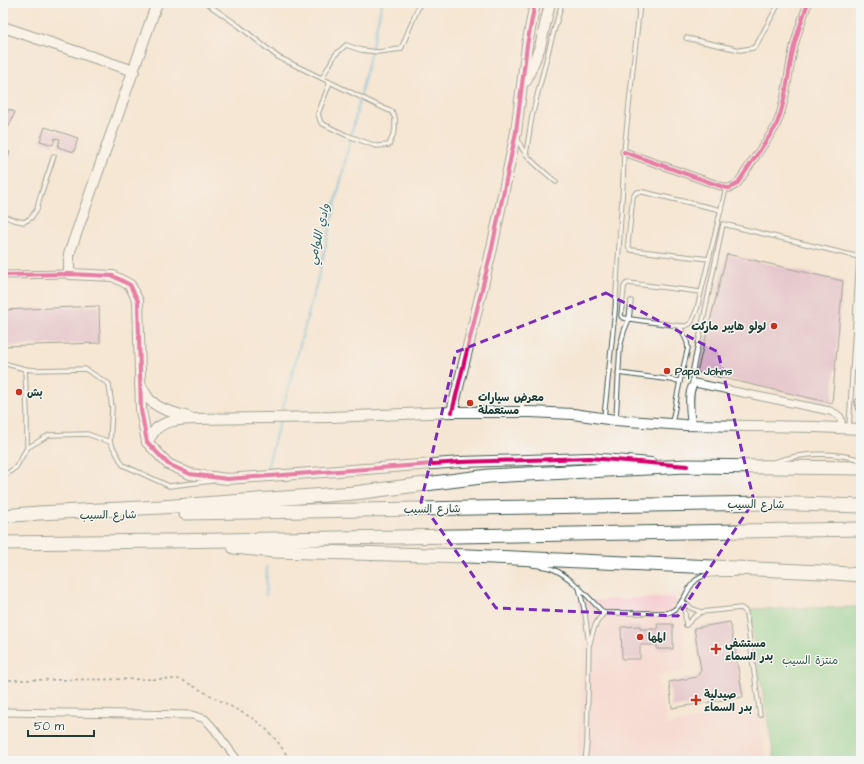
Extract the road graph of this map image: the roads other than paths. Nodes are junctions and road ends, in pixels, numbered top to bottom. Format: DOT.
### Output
graph roads {
  1 [pos="157,3"];
  2 [pos="206,3"];
  3 [pos="420,3"];
  4 [pos="535,3"];
  5 [pos="550,3"];
  6 [pos="562,3"];
  7 [pos="640,3"];
  8 [pos="779,3"];
  9 [pos="808,3"];
  10 [pos="3,27"];
  11 [pos="686,38"];
  12 [pos="134,71"];
  13 [pos="322,78"];
  14 [pos="330,82"];
  15 [pos="521,94"];
  16 [pos="516,132"];
  17 [pos="624,152"];
  18 [pos="526,154"];
  19 [pos="54,156"];
  20 [pos="556,182"];
  21 [pos="726,188"];
  22 [pos="721,210"];
  23 [pos="3,216"];
  24 [pos="709,259"];
  25 [pos="69,274"];
  26 [pos="3,275"];
  27 [pos="701,292"];
  28 [pos="631,301"];
  29 [pos="629,319"];
  30 [pos="680,326"];
  31 [pos="3,363"];
  32 [pos="25,369"];
  33 [pos="618,373"];
  34 [pos="680,381"];
  35 [pos="139,383"];
  36 [pos="692,385"];
  37 [pos="452,412"];
  38 [pos="604,418"];
  39 [pos="196,419"];
  40 [pos="616,420"];
  41 [pos="672,424"];
  42 [pos="691,425"];
  43 [pos="845,429"];
  44 [pos="861,429"];
  45 [pos="110,442"];
  46 [pos="146,442"];
  47 [pos="27,448"];
  48 [pos="861,460"];
  49 [pos="687,466"];
  50 [pos="759,467"];
  51 [pos="861,468"];
  52 [pos="3,477"];
  53 [pos="228,479"];
  54 [pos="861,506"];
  55 [pos="3,516"];
  56 [pos="861,529"];
  57 [pos="167,541"];
  58 [pos="3,543"];
  59 [pos="469,556"];
  60 [pos="520,562"];
  61 [pos="526,563"];
  62 [pos="821,572"];
  63 [pos="737,574"];
  64 [pos="760,574"];
  65 [pos="861,574"];
  66 [pos="579,586"];
  67 [pos="682,602"];
  68 [pos="701,612"];
  69 [pos="604,613"];
  70 [pos="589,644"];
  71 [pos="3,712"];
  72 [pos="760,715"];
  73 [pos="238,761"];
  74 [pos="585,761"];
  1 -- 12 [label="street"];
  2 -- 13 [label="lane"];
  3 -- 13 [label="lane"];
  4 -- 15 [label="street"];
  5 -- 15 [label="street"];
  6 -- 18 [label="lane"];
  7 -- 17 [label="lane"];
  8 -- 11 [label="lane"];
  9 -- 21 [label="street"];
  10 -- 12 [label="street"];
  12 -- 25 [label="street"];
  13 -- 14 [label="lane"];
  14 -- 14 [label="lane"];
  15 -- 16 [label="street"];
  16 -- 18 [label="lane"];
  16 -- 37 [label="street"];
  17 -- 21 [label="street"];
  17 -- 38 [label="lane"];
  18 -- 20 [label="lane"];
  19 -- 23 [label="lane"];
  21 -- 22 [label="lane"];
  22 -- 24 [label="lane"];
  22 -- 24 [label="lane"];
  24 -- 27 [label="lane"];
  25 -- 26 [label="street"];
  25 -- 35 [label="street"];
  27 -- 29 [label="lane"];
  27 -- 30 [label="lane"];
  28 -- 29 [label="lane"];
  29 -- 30 [label="lane"];
  29 -- 33 [label="lane"];
  30 -- 34 [label="lane"];
  31 -- 32 [label="lane"];
  32 -- 45 [label="lane"];
  32 -- 47 [label="lane"];
  33 -- 34 [label="lane"];
  33 -- 40 [label="lane"];
  34 -- 41 [label="lane"];
  35 -- 39 [label="street"];
  35 -- 46 [label="street"];
  36 -- 42 [label="street"];
  36 -- 43 [label="street"];
  36 -- 43 [label="lane"];
  37 -- 38 [label="street"];
  37 -- 39 [label="street"];
  38 -- 40 [label="street"];
  39 -- 46 [label="street"];
  40 -- 41 [label="street"];
  41 -- 42 [label="street"];
  42 -- 43 [label="street"];
  43 -- 44 [label="street"];
  45 -- 47 [label="lane"];
  45 -- 53 [label="lane"];
  46 -- 53 [label="street"];
  47 -- 52 [label="lane"];
  48 -- 50 [label="lane"];
  49 -- 50 [label="highway"];
  49 -- 53 [label="street"];
  49 -- 55 [label="highway"];
  50 -- 51 [label="highway"];
  54 -- 55 [label="highway, شارع السيب"];
  56 -- 57 [label="highway"];
  57 -- 58 [label="highway"];
  57 -- 59 [label="highway"];
  59 -- 60 [label="lane"];
  59 -- 62 [label="highway"];
  61 -- 66 [label="lane"];
  62 -- 64 [label="lane"];
  62 -- 65 [label="highway"];
  63 -- 67 [label="lane"];
  66 -- 69 [label="lane"];
  66 -- 70 [label="lane"];
  67 -- 68 [label="lane"];
  67 -- 68 [label="lane"];
  67 -- 69 [label="lane"];
  68 -- 72 [label="lane"];
  69 -- 70 [label="lane"];
  70 -- 74 [label="lane"];
  71 -- 73 [label="street"];
}
